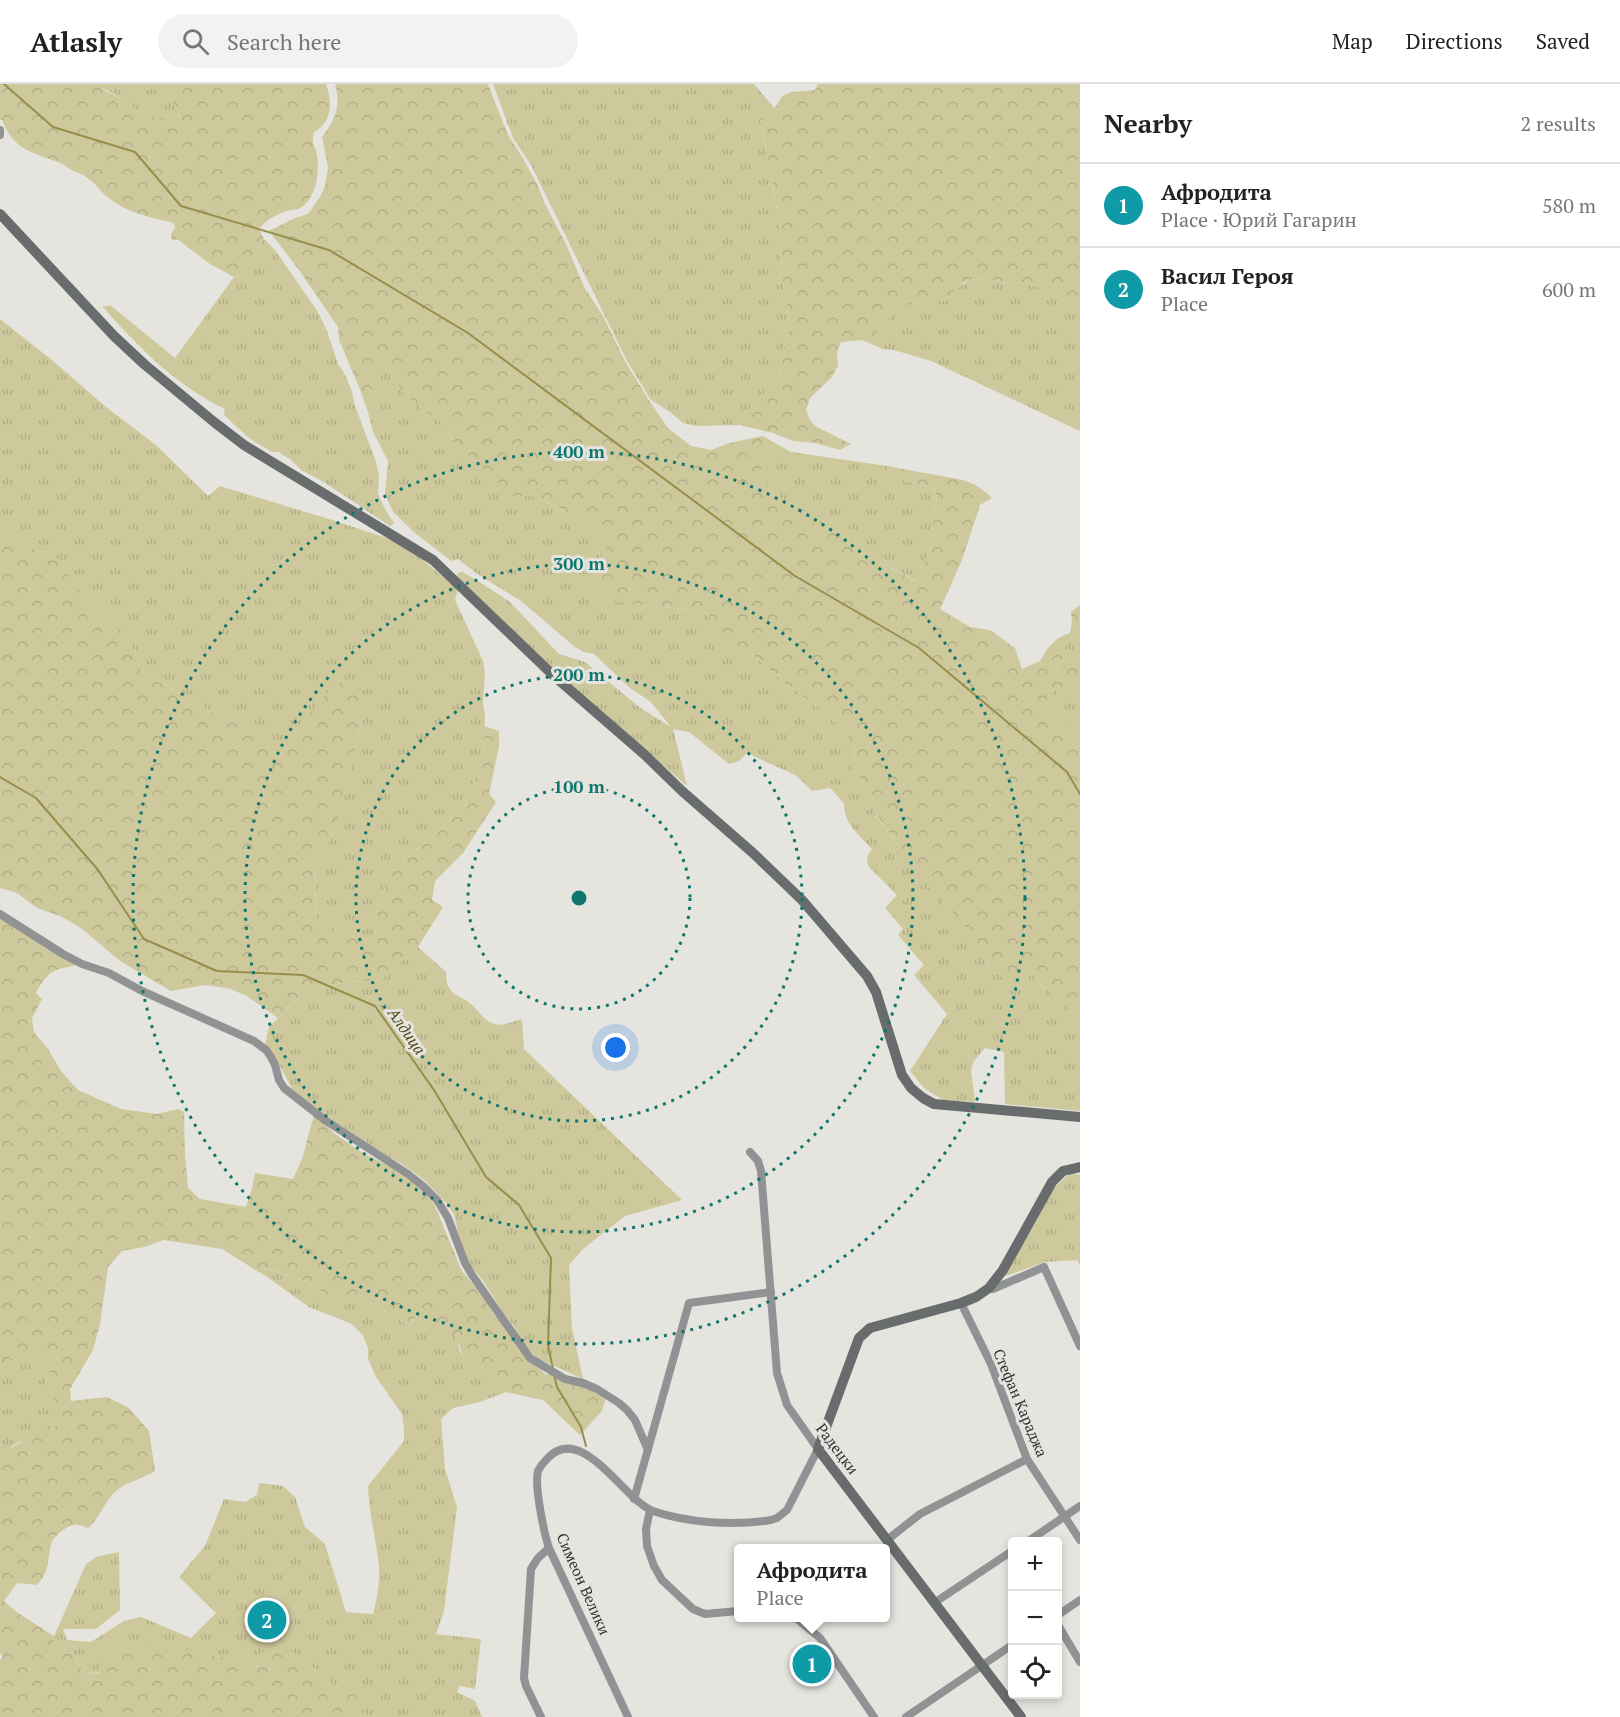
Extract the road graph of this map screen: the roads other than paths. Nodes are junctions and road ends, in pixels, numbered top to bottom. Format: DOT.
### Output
graph roads {
  1 [pos="0,130"];
  2 [pos="0,135"];
  3 [pos="0,214"];
  4 [pos="0,914"];
  5 [pos="1080,1117"];
  6 [pos="750,1152"];
  7 [pos="1080,1167"];
  8 [pos="989,1288"];
  9 [pos="771,1292"];
  10 [pos="961,1303"];
  11 [pos="1080,1346"];
  12 [pos="818,1449"];
  13 [pos="648,1450"];
  14 [pos="1027,1459"];
  15 [pos="634,1499"];
  16 [pos="1080,1506"];
  17 [pos="650,1510"];
  18 [pos="1065,1517"];
  19 [pos="1035,1537"];
  20 [pos="887,1540"];
  21 [pos="1080,1540"];
  22 [pos="890,1544"];
  23 [pos="890,1544"];
  24 [pos="549,1548"];
  25 [pos="1008,1554"];
  26 [pos="1080,1600"];
  27 [pos="934,1603"];
  28 [pos="734,1611"];
  29 [pos="1062,1612"];
  30 [pos="802,1622"];
  31 [pos="1062,1632"];
  32 [pos="1008,1648"];
  33 [pos="1080,1662"];
  34 [pos="982,1665"];
  35 [pos="541,1717"];
  36 [pos="628,1717"];
  37 [pos="874,1717"];
  38 [pos="906,1717"];
  39 [pos="1021,1717"];
  1 -- 2 [label="street"];
  3 -- 5 [label="street"];
  4 -- 13 [label="street"];
  6 -- 9 [label="street, Радецки"];
  7 -- 8 [label="street, Симеон Велики"];
  8 -- 10 [label="street, Симеон Велики"];
  8 -- 11 [label="street"];
  9 -- 12 [label="street, Радецки"];
  9 -- 13 [label="street"];
  10 -- 12 [label="street, Симеон Велики"];
  10 -- 14 [label="street, Стефан Караджа"];
  12 -- 17 [label="street, Симеон Велики"];
  12 -- 20 [label="street, Радецки"];
  13 -- 15 [label="street"];
  14 -- 18 [label="street, Стефан Караджа"];
  14 -- 20 [label="street"];
  15 -- 17 [label="street, Симеон Велики"];
  15 -- 24 [label="street, Симеон Велики"];
  16 -- 18 [label="street"];
  17 -- 28 [label="street"];
  18 -- 19 [label="street"];
  18 -- 21 [label="street, Стефан Караджа"];
  20 -- 22 [label="street, Радецки"];
  23 -- 27 [label="street, Радецки"];
  24 -- 35 [label="street"];
  24 -- 36 [label="street, Симеон Велики"];
  25 -- 27 [label="street"];
  26 -- 29 [label="street"];
  27 -- 34 [label="street, Радецки"];
  30 -- 37 [label="street"];
  31 -- 33 [label="street"];
  32 -- 34 [label="street"];
  34 -- 38 [label="street"];
  34 -- 39 [label="street, Радецки"];
}
